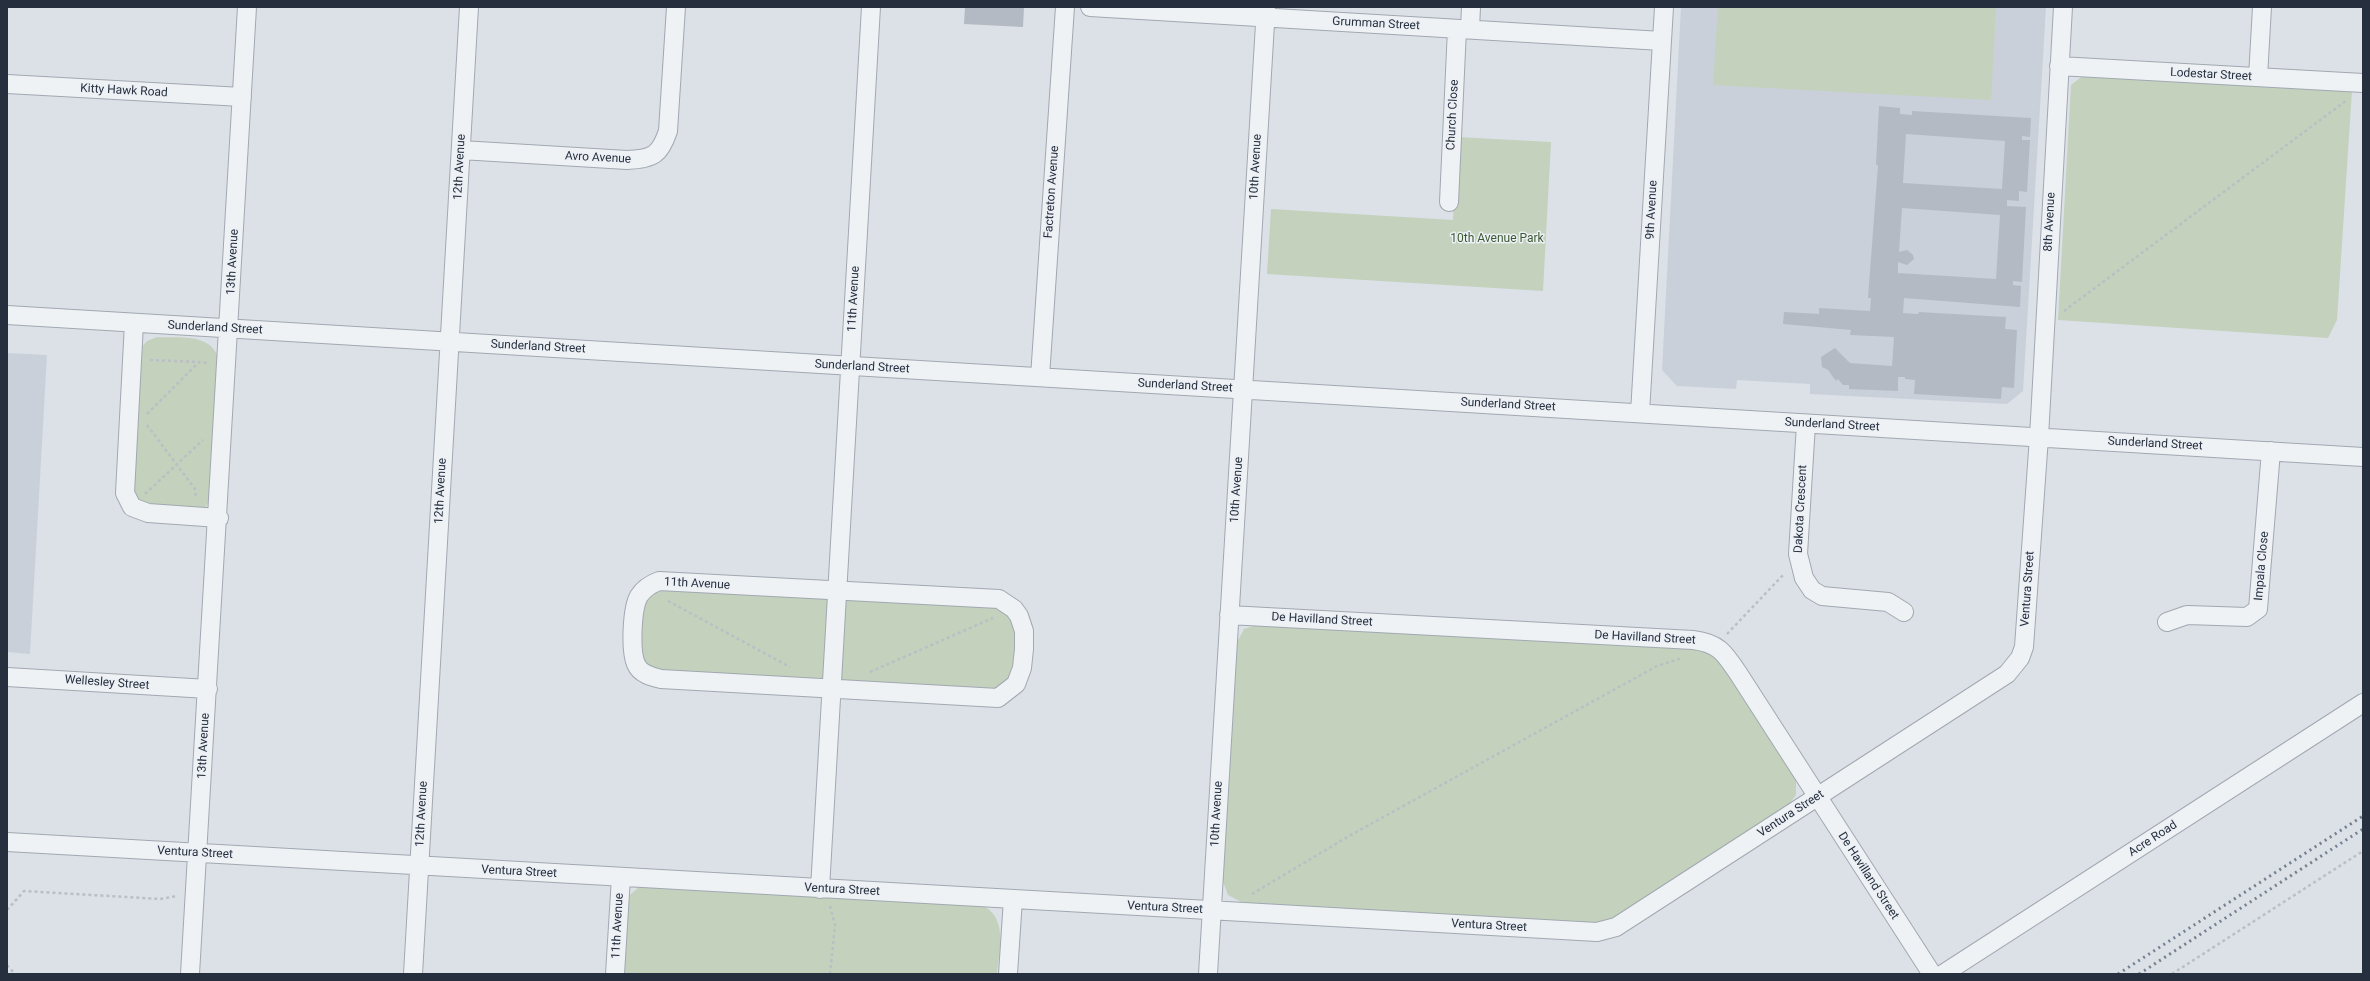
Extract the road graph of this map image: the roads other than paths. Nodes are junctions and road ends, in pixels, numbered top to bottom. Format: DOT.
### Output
graph roads {
  1 [pos="247,7"];
  2 [pos="468,7"];
  3 [pos="676,7"];
  4 [pos="871,7"];
  5 [pos="1065,7"];
  6 [pos="1090,7"];
  7 [pos="1471,7"];
  8 [pos="1664,7"];
  9 [pos="2063,7"];
  10 [pos="2262,7"];
  11 [pos="1266,12"];
  12 [pos="1463,29"];
  13 [pos="1662,41"];
  14 [pos="2059,66"];
  15 [pos="2258,77"];
  16 [pos="2363,82"];
  17 [pos="7,84"];
  18 [pos="242,98"];
  19 [pos="461,150"];
  20 [pos="1449,202"];
  21 [pos="7,315"];
  22 [pos="134,323"];
  23 [pos="229,328"];
  24 [pos="450,342"];
  25 [pos="850,366"];
  26 [pos="1040,377"];
  27 [pos="1243,389"];
  28 [pos="1640,414"];
  29 [pos="1806,424"];
  30 [pos="2039,437"];
  31 [pos="2271,452"];
  32 [pos="2363,457"];
  33 [pos="219,518"];
  34 [pos="837,591"];
  35 [pos="1904,612"];
  36 [pos="1229,615"];
  37 [pos="2166,622"];
  38 [pos="7,676"];
  39 [pos="208,689"];
  40 [pos="830,689"];
  41 [pos="2363,703"];
  42 [pos="1817,797"];
  43 [pos="7,842"];
  44 [pos="198,854"];
  45 [pos="419,866"];
  46 [pos="621,877"];
  47 [pos="820,888"];
  48 [pos="1013,899"];
  49 [pos="1211,910"];
  50 [pos="190,974"];
  51 [pos="413,974"];
  52 [pos="615,974"];
  53 [pos="1008,974"];
  54 [pos="1208,974"];
  55 [pos="1932,974"];
  56 [pos="1943,974"];
  1 -- 18 [label="street, 13th Avenue"];
  2 -- 19 [label="street, 12th Avenue"];
  3 -- 19 [label="street, Avro Avenue"];
  4 -- 25 [label="street, 11th Avenue"];
  5 -- 26 [label="street, Factreton Avenue"];
  6 -- 11 [label="street, Grumman Street"];
  7 -- 12 [label="street, Church Close"];
  8 -- 13 [label="street, 9th Avenue"];
  9 -- 14 [label="street, 8th Avenue"];
  10 -- 15 [label="street"];
  11 -- 12 [label="street, Grumman Street"];
  11 -- 27 [label="street, 10th Avenue"];
  12 -- 13 [label="street, Grumman Street"];
  12 -- 20 [label="street, Church Close"];
  13 -- 28 [label="street, 9th Avenue"];
  14 -- 15 [label="street, Lodestar Street"];
  14 -- 30 [label="street, 8th Avenue"];
  15 -- 16 [label="street, Lodestar Street"];
  17 -- 18 [label="street, Kitty Hawk Road"];
  18 -- 23 [label="street, 13th Avenue"];
  19 -- 24 [label="street, 12th Avenue"];
  21 -- 22 [label="street, Sunderland Street"];
  22 -- 23 [label="street, Sunderland Street"];
  22 -- 33 [label="street"];
  23 -- 24 [label="street, Sunderland Street"];
  23 -- 33 [label="street, 13th Avenue"];
  24 -- 25 [label="street, Sunderland Street"];
  24 -- 45 [label="street, 12th Avenue"];
  25 -- 26 [label="street, Sunderland Street"];
  25 -- 34 [label="street, 11th Avenue"];
  26 -- 27 [label="street, Sunderland Street"];
  27 -- 28 [label="street, Sunderland Street"];
  27 -- 36 [label="street, 10th Avenue"];
  28 -- 29 [label="street, Sunderland Street"];
  29 -- 30 [label="street, Sunderland Street"];
  29 -- 35 [label="street, Dakota Crescent"];
  30 -- 31 [label="street, Sunderland Street"];
  30 -- 42 [label="street, Ventura Street"];
  31 -- 32 [label="street, Sunderland Street"];
  31 -- 37 [label="street, Impala Close"];
  33 -- 39 [label="street, 13th Avenue"];
  34 -- 40 [label="street, 11th Avenue"];
  34 -- 40 [label="street, 11th Avenue"];
  34 -- 40 [label="street, 11th Avenue"];
  36 -- 42 [label="street, De Havilland Street"];
  36 -- 49 [label="street, 10th Avenue"];
  38 -- 39 [label="street, Wellesley Street"];
  39 -- 44 [label="street, 13th Avenue"];
  40 -- 47 [label="street, 11th Avenue"];
  41 -- 56 [label="street, Acre Road"];
  42 -- 49 [label="street, Ventura Street"];
  42 -- 55 [label="street, De Havilland Street"];
  43 -- 44 [label="street, Ventura Street"];
  44 -- 45 [label="street, Ventura Street"];
  44 -- 50 [label="street, 13th Avenue"];
  45 -- 46 [label="street, Ventura Street"];
  45 -- 51 [label="street, 12th Avenue"];
  46 -- 47 [label="street, Ventura Street"];
  46 -- 52 [label="street, 11th Avenue"];
  47 -- 48 [label="street, Ventura Street"];
  48 -- 49 [label="street, Ventura Street"];
  48 -- 53 [label="street"];
  49 -- 54 [label="street, 10th Avenue"];
}
